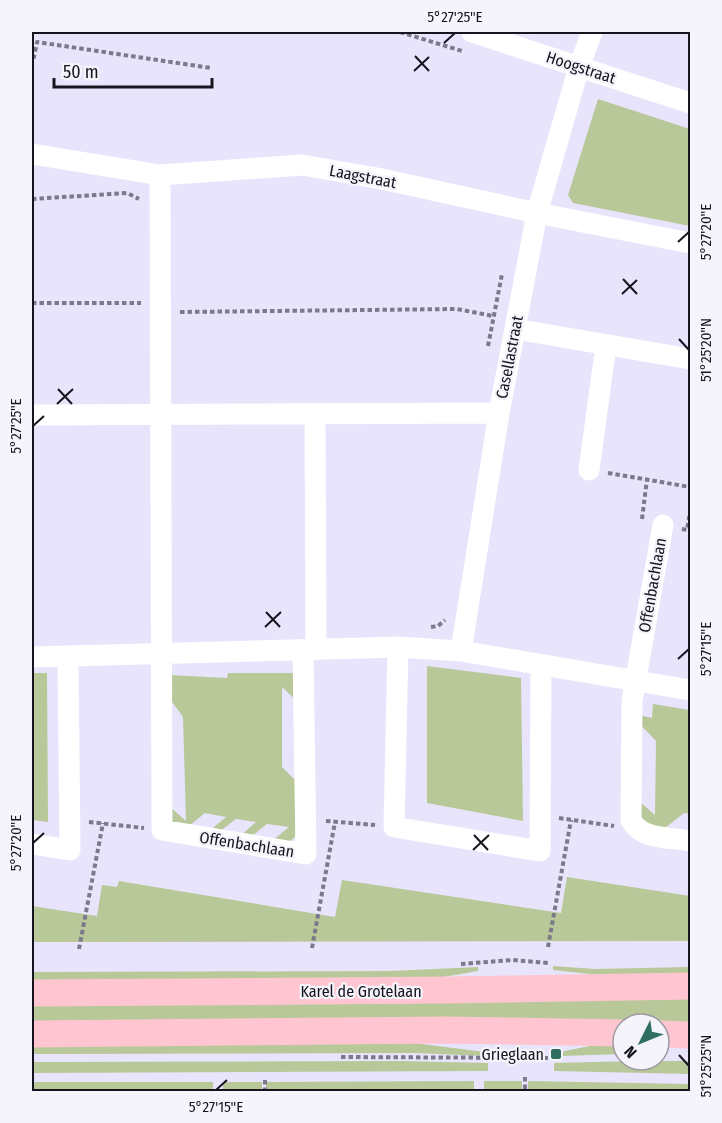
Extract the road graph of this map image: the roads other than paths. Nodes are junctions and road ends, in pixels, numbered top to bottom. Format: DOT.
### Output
graph roads {
  1 [pos="472,32"];
  2 [pos="592,32"];
  3 [pos="579,67"];
  4 [pos="690,103"];
  5 [pos="32,154"];
  6 [pos="160,175"];
  7 [pos="537,213"];
  8 [pos="690,243"];
  9 [pos="515,329"];
  10 [pos="606,345"];
  11 [pos="690,359"];
  12 [pos="499,413"];
  13 [pos="315,414"];
  14 [pos="32,415"];
  15 [pos="160,416"];
  16 [pos="589,470"];
  17 [pos="663,525"];
  18 [pos="398,647"];
  19 [pos="310,650"];
  20 [pos="461,651"];
  21 [pos="161,654"];
  22 [pos="68,656"];
  23 [pos="32,657"];
  24 [pos="541,665"];
  25 [pos="635,680"];
  26 [pos="690,690"];
  27 [pos="690,841"];
  28 [pos="32,844"];
  29 [pos="690,986"];
  30 [pos="32,993"];
  31 [pos="611,1033"];
  32 [pos="32,1034"];
  33 [pos="671,1034"];
  34 [pos="690,1035"];
  1 -- 3 [label="street, Hoogstraat"];
  2 -- 3 [label="street, Casellastraat"];
  3 -- 4 [label="street, Hoogstraat"];
  3 -- 7 [label="street, Casellastraat"];
  5 -- 6 [label="street, Laagstraat"];
  6 -- 7 [label="street, Laagstraat"];
  6 -- 15 [label="street"];
  7 -- 8 [label="street, Laagstraat"];
  7 -- 9 [label="street, Casellastraat"];
  9 -- 10 [label="street"];
  9 -- 12 [label="street, Casellastraat"];
  10 -- 11 [label="street"];
  10 -- 16 [label="street"];
  12 -- 13 [label="street"];
  12 -- 20 [label="street, Casellastraat"];
  13 -- 15 [label="street"];
  13 -- 19 [label="street, Offenbachlaan"];
  14 -- 15 [label="street"];
  15 -- 21 [label="street"];
  17 -- 25 [label="street, Offenbachlaan"];
  18 -- 19 [label="street"];
  18 -- 20 [label="street"];
  18 -- 24 [label="street"];
  19 -- 21 [label="street"];
  19 -- 21 [label="street, Offenbachlaan"];
  20 -- 24 [label="street"];
  21 -- 22 [label="street"];
  22 -- 23 [label="street"];
  22 -- 28 [label="street"];
  24 -- 25 [label="street"];
  25 -- 26 [label="street"];
  25 -- 27 [label="street, Offenbachlaan"];
  29 -- 30 [label="main road, Karel de Grotelaan"];
  31 -- 32 [label="main road"];
  33 -- 34 [label="main road"];
}
